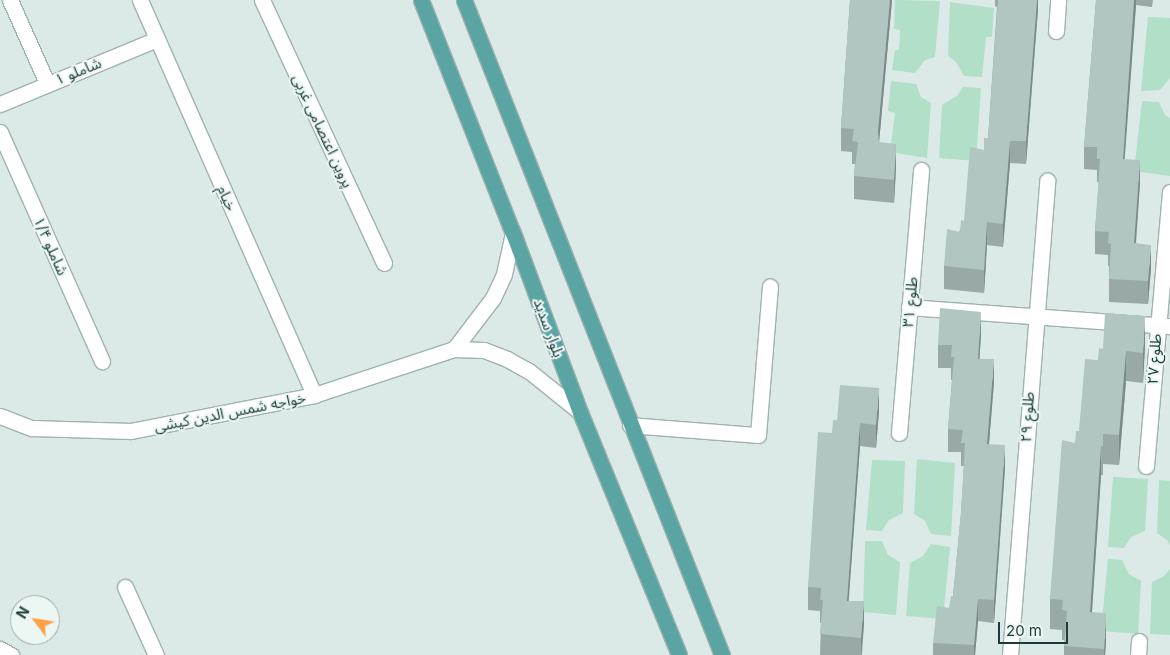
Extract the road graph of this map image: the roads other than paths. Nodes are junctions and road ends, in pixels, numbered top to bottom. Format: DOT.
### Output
graph roads {
  1 [pos="10,0"];
  2 [pos="140,0"];
  3 [pos="262,0"];
  4 [pos="420,0"];
  5 [pos="464,0"];
  6 [pos="1058,0"];
  7 [pos="1056,31"];
  8 [pos="157,39"];
  9 [pos="47,83"];
  10 [pos="0,104"];
  11 [pos="0,132"];
  12 [pos="920,170"];
  13 [pos="1046,180"];
  14 [pos="1170,192"];
  15 [pos="513,233"];
  16 [pos="384,263"];
  17 [pos="770,286"];
  18 [pos="909,307"];
  19 [pos="1035,315"];
  20 [pos="1163,326"];
  21 [pos="454,349"];
  22 [pos="102,361"];
  23 [pos="314,395"];
  24 [pos="580,412"];
  25 [pos="0,416"];
  26 [pos="630,425"];
  27 [pos="899,433"];
  28 [pos="1146,466"];
  29 [pos="125,588"];
  30 [pos="715,640"];
  31 [pos="0,649"];
  32 [pos="11,655"];
  33 [pos="156,655"];
  34 [pos="680,655"];
  35 [pos="722,655"];
  36 [pos="727,655"];
  37 [pos="1010,655"];
  1 -- 9 [label="street"];
  2 -- 8 [label="street, خیام"];
  3 -- 16 [label="street, پروین اعتصامی غربی"];
  4 -- 15 [label="main road, بلوار سدید"];
  5 -- 26 [label="main road"];
  6 -- 7 [label="street"];
  8 -- 9 [label="street, شاملو ۱"];
  8 -- 23 [label="street, خیام"];
  9 -- 10 [label="street, شاملو ۱"];
  11 -- 22 [label="street, شاملو ۱/۴"];
  12 -- 18 [label="street, طلوع ۳۱"];
  13 -- 19 [label="street, طلوع ۲۹"];
  14 -- 20 [label="street, طلوع ۲۷"];
  15 -- 21 [label="street"];
  15 -- 24 [label="main road, بلوار سدید"];
  17 -- 26 [label="street"];
  18 -- 19 [label="street"];
  18 -- 27 [label="street, طلوع ۳۱"];
  19 -- 20 [label="street"];
  19 -- 37 [label="street, طلوع ۲۹"];
  20 -- 28 [label="street, طلوع ۲۷"];
  21 -- 23 [label="street, خواجه شمس الدين كيشی"];
  21 -- 24 [label="street, خواجه شمس الدين كيشی"];
  23 -- 25 [label="street, خواجه شمس الدين كيشی"];
  24 -- 34 [label="main road, بلوار سدید"];
  26 -- 30 [label="main road"];
  29 -- 33 [label="street"];
  30 -- 35 [label="main road"];
  30 -- 36 [label="street"];
  31 -- 32 [label="street"];
}
